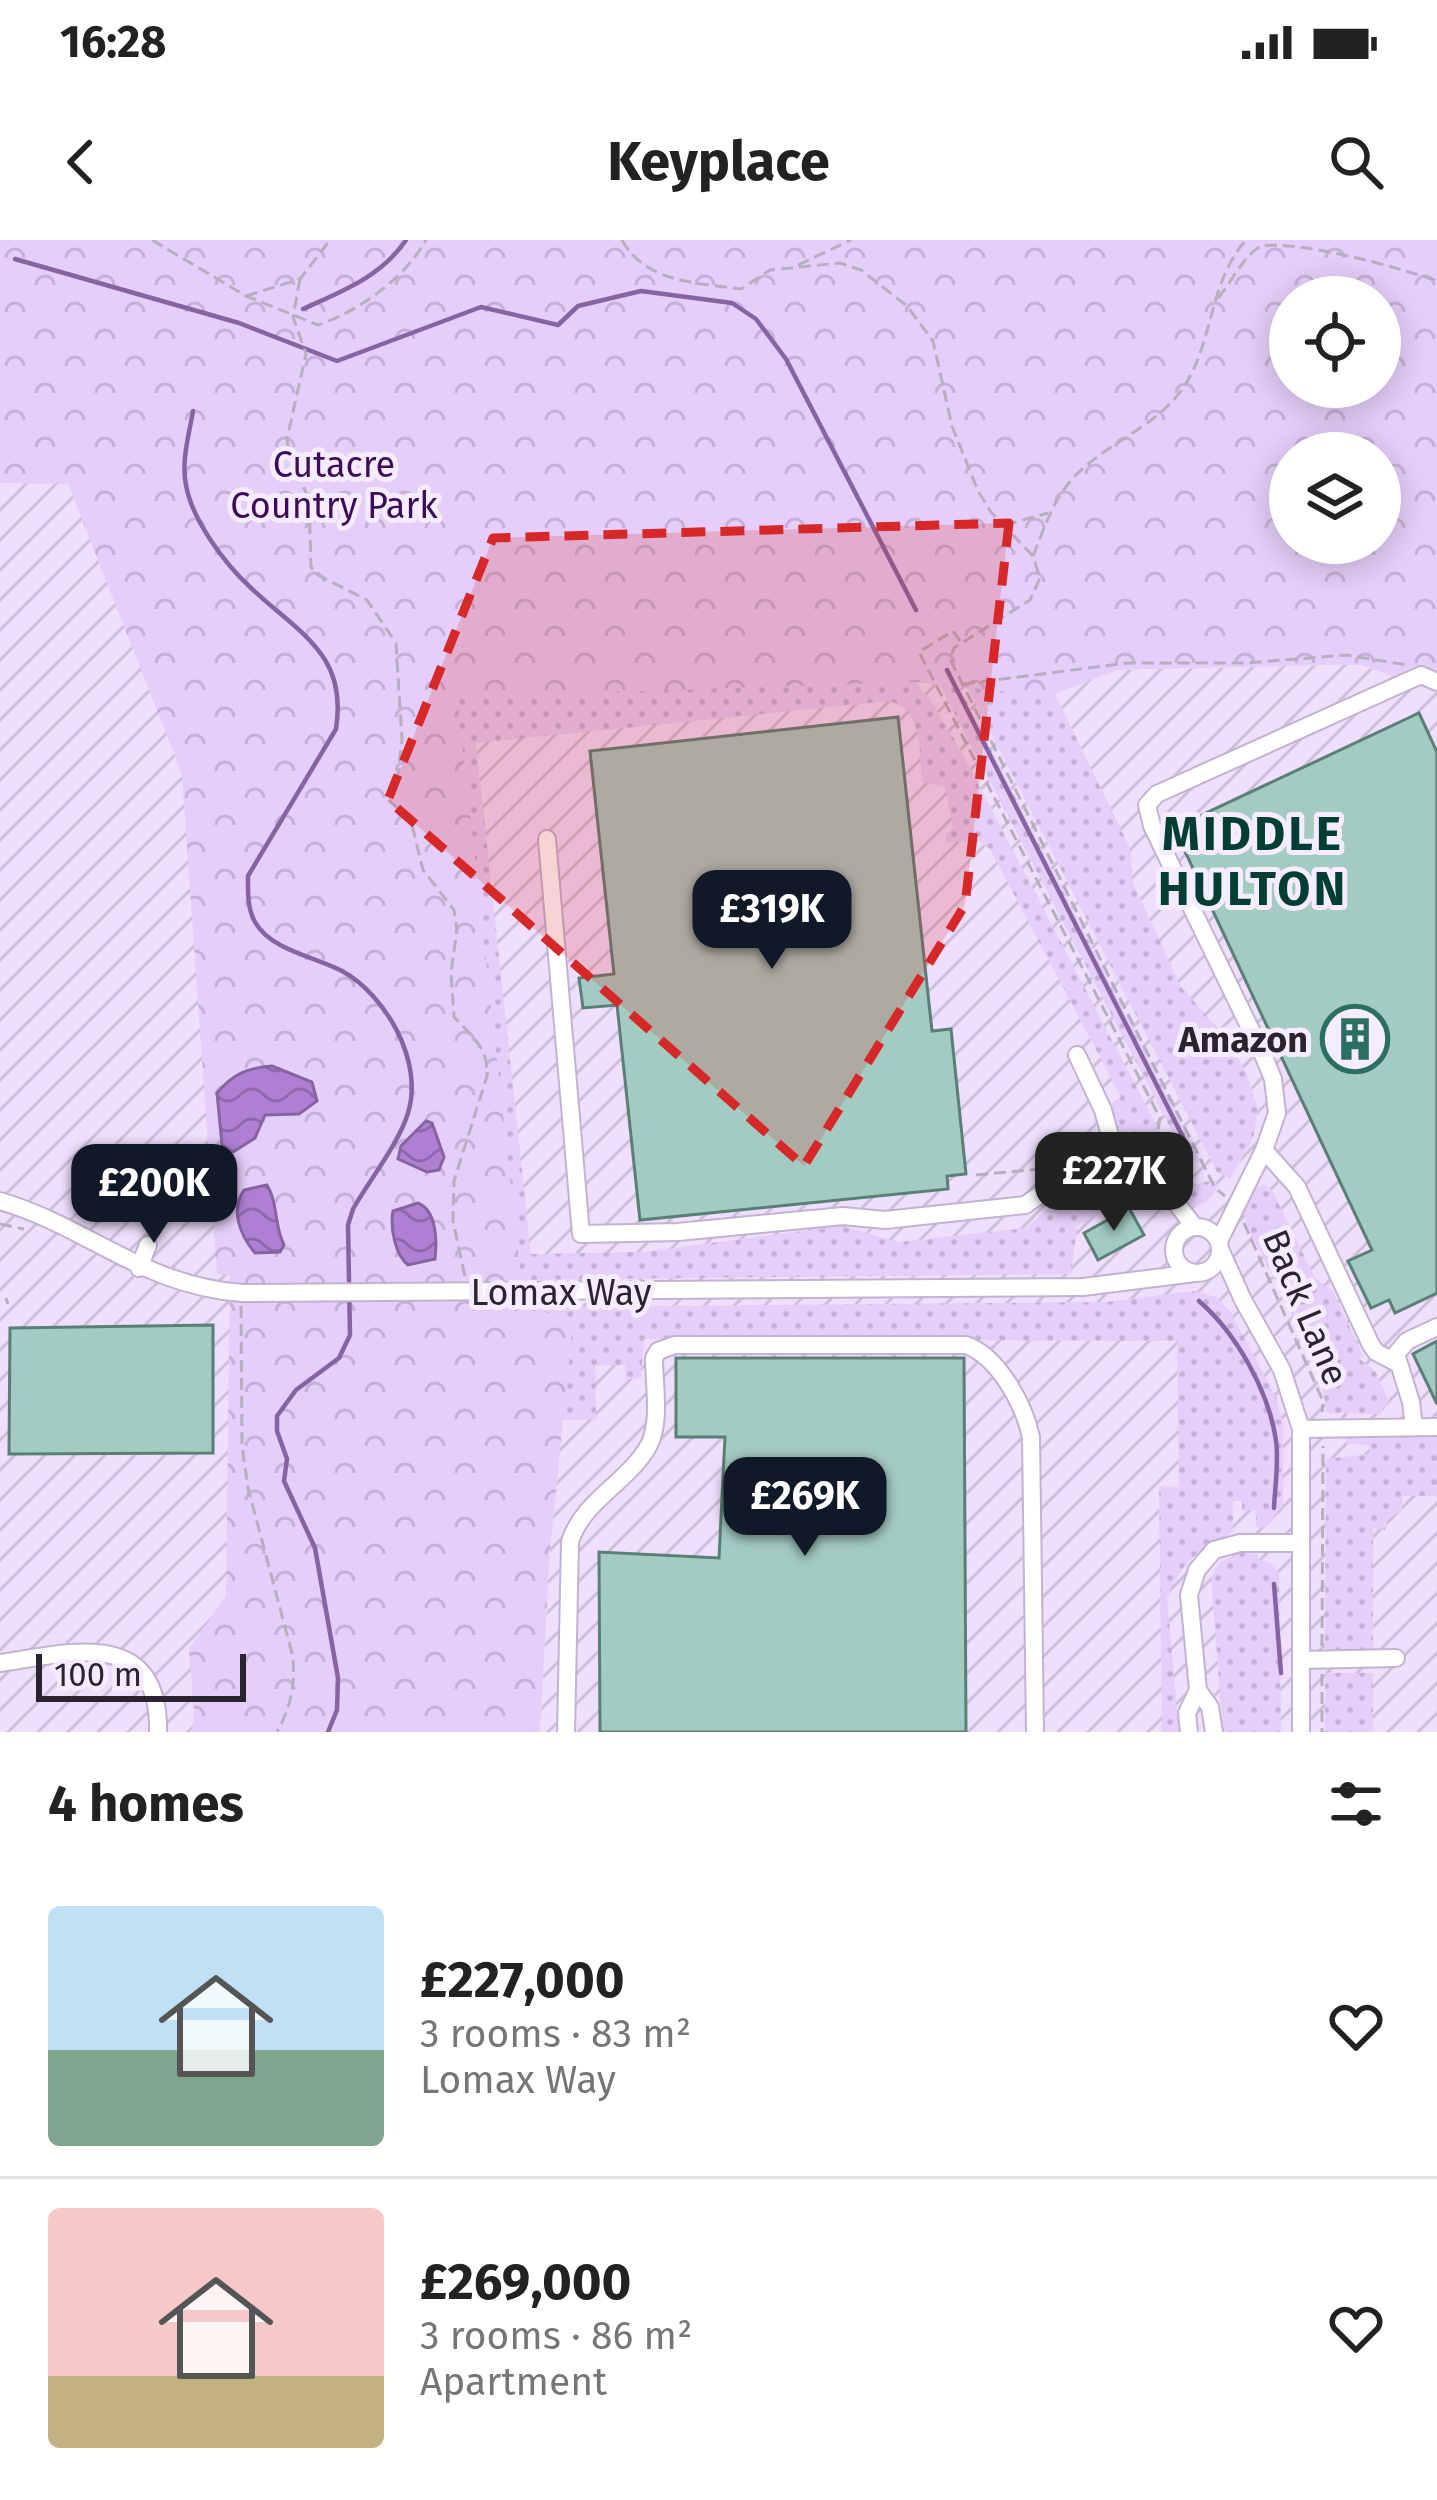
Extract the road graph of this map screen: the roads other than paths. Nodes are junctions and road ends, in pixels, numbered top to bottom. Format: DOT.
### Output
graph roads {
  1 [pos="1437,682"];
  2 [pos="547,839"];
  3 [pos="1076,1054"];
  4 [pos="1114,1150"];
  5 [pos="1264,1150"];
  6 [pos="1166,1190"];
  7 [pos="1236,1199"];
  8 [pos="0,1204"];
  9 [pos="1198,1227"];
  10 [pos="1175,1244"];
  11 [pos="148,1245"];
  12 [pos="1220,1245"];
  13 [pos="139,1268"];
  14 [pos="1199,1273"];
  15 [pos="1142,1280"];
  16 [pos="1243,1300"];
  17 [pos="1437,1327"];
  18 [pos="1395,1362"];
  19 [pos="1414,1427"];
  20 [pos="1437,1427"];
  21 [pos="1301,1430"];
  22 [pos="1301,1543"];
  23 [pos="1396,1658"];
  24 [pos="1301,1660"];
  25 [pos="0,1663"];
  26 [pos="1198,1690"];
  27 [pos="158,1732"];
  28 [pos="566,1732"];
  29 [pos="1035,1732"];
  30 [pos="1189,1732"];
  31 [pos="1214,1732"];
  32 [pos="1301,1732"];
  1 -- 5 [label="street"];
  2 -- 4 [label="street"];
  3 -- 4 [label="street"];
  4 -- 6 [label="street"];
  5 -- 7 [label="street"];
  5 -- 18 [label="street"];
  6 -- 9 [label="street"];
  6 -- 10 [label="street"];
  7 -- 9 [label="street"];
  7 -- 12 [label="street"];
  8 -- 13 [label="street, Lomax Way"];
  9 -- 10 [label="street"];
  9 -- 12 [label="street"];
  10 -- 14 [label="street"];
  10 -- 15 [label="street"];
  11 -- 13 [label="street"];
  12 -- 14 [label="street"];
  12 -- 16 [label="street"];
  13 -- 15 [label="street, Lomax Way"];
  14 -- 15 [label="street, Lomax Way"];
  14 -- 16 [label="street"];
  16 -- 21 [label="street"];
  17 -- 18 [label="street"];
  18 -- 19 [label="street"];
  19 -- 20 [label="street"];
  19 -- 21 [label="street"];
  21 -- 22 [label="street"];
  22 -- 24 [label="street"];
  22 -- 26 [label="street"];
  23 -- 24 [label="street"];
  24 -- 32 [label="street"];
  25 -- 27 [label="street"];
  26 -- 30 [label="street"];
  26 -- 31 [label="street"];
  28 -- 29 [label="street"];
}
